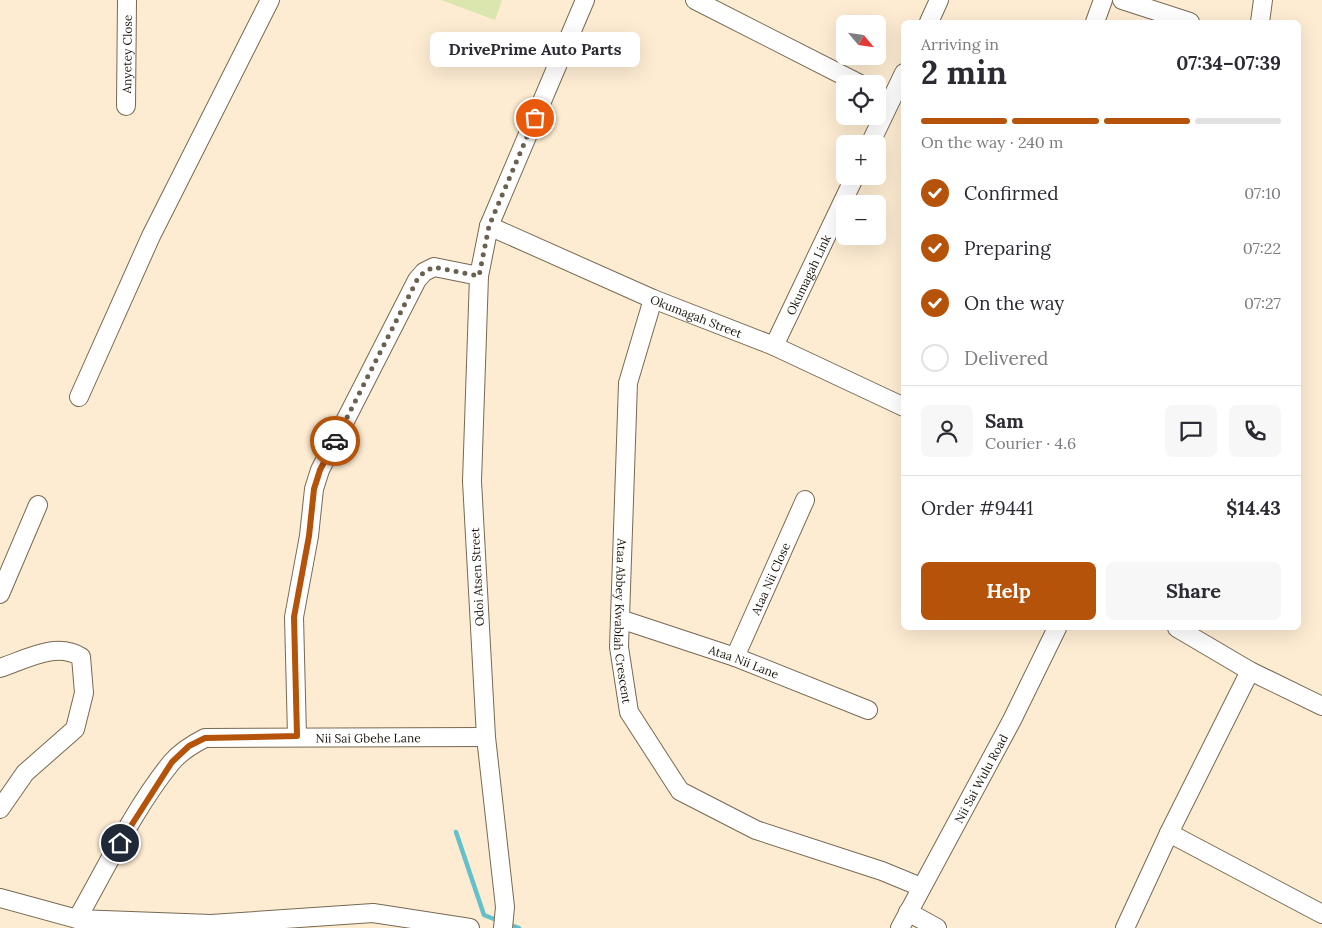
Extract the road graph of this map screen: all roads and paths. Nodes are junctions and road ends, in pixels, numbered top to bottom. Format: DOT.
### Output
graph roads {
  1 [pos="127,0"];
  2 [pos="270,0"];
  3 [pos="585,0"];
  4 [pos="695,0"];
  5 [pos="940,0"];
  6 [pos="1103,0"];
  7 [pos="1122,0"];
  8 [pos="1263,0"];
  9 [pos="929,20"];
  10 [pos="1096,20"];
  11 [pos="1184,20"];
  12 [pos="1260,20"];
  13 [pos="842,75"];
  14 [pos="901,76"];
  15 [pos="886,94"];
  16 [pos="126,106"];
  17 [pos="850,185"];
  18 [pos="489,226"];
  19 [pos="479,276"];
  20 [pos="653,300"];
  21 [pos="774,346"];
  22 [pos="79,397"];
  23 [pos="901,406"];
  24 [pos="805,500"];
  25 [pos="38,505"];
  26 [pos="0,594"];
  27 [pos="620,619"];
  28 [pos="1056,630"];
  29 [pos="1181,630"];
  30 [pos="735,657"];
  31 [pos="0,668"];
  32 [pos="1250,671"];
  33 [pos="1322,706"];
  34 [pos="868,710"];
  35 [pos="297,736"];
  36 [pos="486,737"];
  37 [pos="0,810"];
  38 [pos="1169,833"];
  39 [pos="921,887"];
  40 [pos="0,898"];
  41 [pos="908,912"];
  42 [pos="1322,914"];
  43 [pos="77,918"];
  44 [pos="122,924"];
  45 [pos="503,927"];
  46 [pos="470,928"];
  47 [pos="900,928"];
  48 [pos="937,928"];
  49 [pos="1125,928"];
  1 -- 16 [label="street, Anyetey Close"];
  2 -- 22 [label="street"];
  3 -- 18 [label="street, Odoi Atsen Street"];
  4 -- 13 [label="street"];
  5 -- 9 [label="street"];
  6 -- 10 [label="street"];
  7 -- 11 [label="street"];
  8 -- 12 [label="street"];
  14 -- 15 [label="street"];
  17 -- 21 [label="street, Okumagah Link"];
  18 -- 19 [label="street, Odoi Atsen Street"];
  18 -- 20 [label="street, Okumagah Street"];
  19 -- 35 [label="street"];
  19 -- 36 [label="street, Odoi Atsen Street"];
  20 -- 21 [label="street, Okumagah Street"];
  20 -- 27 [label="street, Ataa Abbey Kwablah Crescent"];
  21 -- 23 [label="street, Okumagah Street"];
  24 -- 30 [label="street, Ataa Nii Close"];
  25 -- 26 [label="street"];
  27 -- 30 [label="street, Ataa Nii Lane"];
  27 -- 39 [label="street, Ataa Abbey Kwablah Crescent"];
  28 -- 39 [label="street, Nii Sai Wulu Road"];
  29 -- 32 [label="street"];
  30 -- 34 [label="street, Ataa Nii Lane"];
  31 -- 37 [label="street"];
  32 -- 33 [label="street"];
  32 -- 38 [label="street"];
  35 -- 36 [label="street, Nii Sai Gbehe Lane"];
  35 -- 43 [label="street, Nii Sai Gbehe Lane"];
  36 -- 45 [label="street, Odoi Atsen Street"];
  38 -- 42 [label="street"];
  38 -- 49 [label="street"];
  39 -- 41 [label="street, Nii Sai Wulu Road"];
  40 -- 43 [label="street"];
  41 -- 47 [label="street, Nii Sai Wulu Road"];
  41 -- 48 [label="street"];
  43 -- 44 [label="street"];
  44 -- 46 [label="street"];
}
